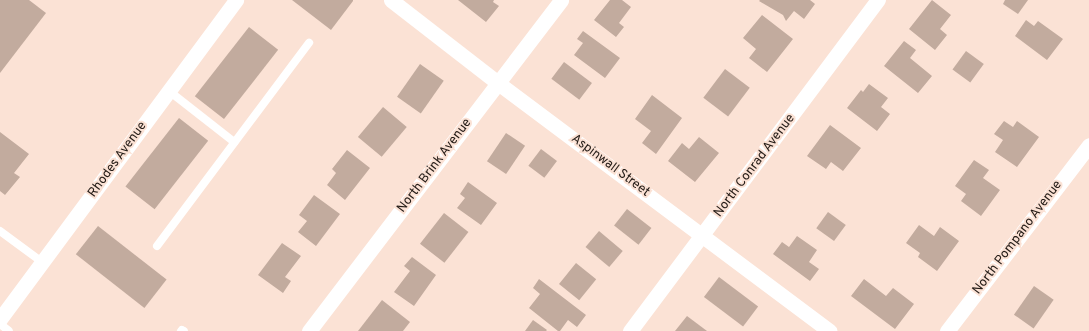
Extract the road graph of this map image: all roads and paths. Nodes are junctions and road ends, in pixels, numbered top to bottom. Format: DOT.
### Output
graph roads {
  1 [pos="236,0"];
  2 [pos="391,0"];
  3 [pos="561,0"];
  4 [pos="878,0"];
  5 [pos="309,43"];
  6 [pos="498,83"];
  7 [pos="169,91"];
  8 [pos="234,142"];
  9 [pos="1089,145"];
  10 [pos="0,231"];
  11 [pos="703,236"];
  12 [pos="157,246"];
  13 [pos="42,262"];
  14 [pos="0,319"];
  15 [pos="0,324"];
  16 [pos="9,331"];
  17 [pos="181,331"];
  18 [pos="184,331"];
  19 [pos="309,331"];
  20 [pos="630,331"];
  21 [pos="830,331"];
  22 [pos="948,331"];
  1 -- 7 [label="street, Rhodes Avenue"];
  2 -- 6 [label="street, Aspinwall Street"];
  3 -- 6 [label="street, North Brink Avenue"];
  4 -- 11 [label="street, North Conrad Avenue"];
  5 -- 8 [label="lane"];
  6 -- 11 [label="street, Aspinwall Street"];
  6 -- 19 [label="street, North Brink Avenue"];
  7 -- 8 [label="lane"];
  7 -- 13 [label="street, Rhodes Avenue"];
  8 -- 12 [label="lane"];
  9 -- 22 [label="street, North Pompano Avenue"];
  10 -- 13 [label="lane"];
  11 -- 20 [label="street, North Conrad Avenue"];
  11 -- 21 [label="street, Aspinwall Street"];
  13 -- 14 [label="street, Rhodes Avenue"];
  15 -- 16 [label="lane"];
  17 -- 18 [label="lane"];
}
